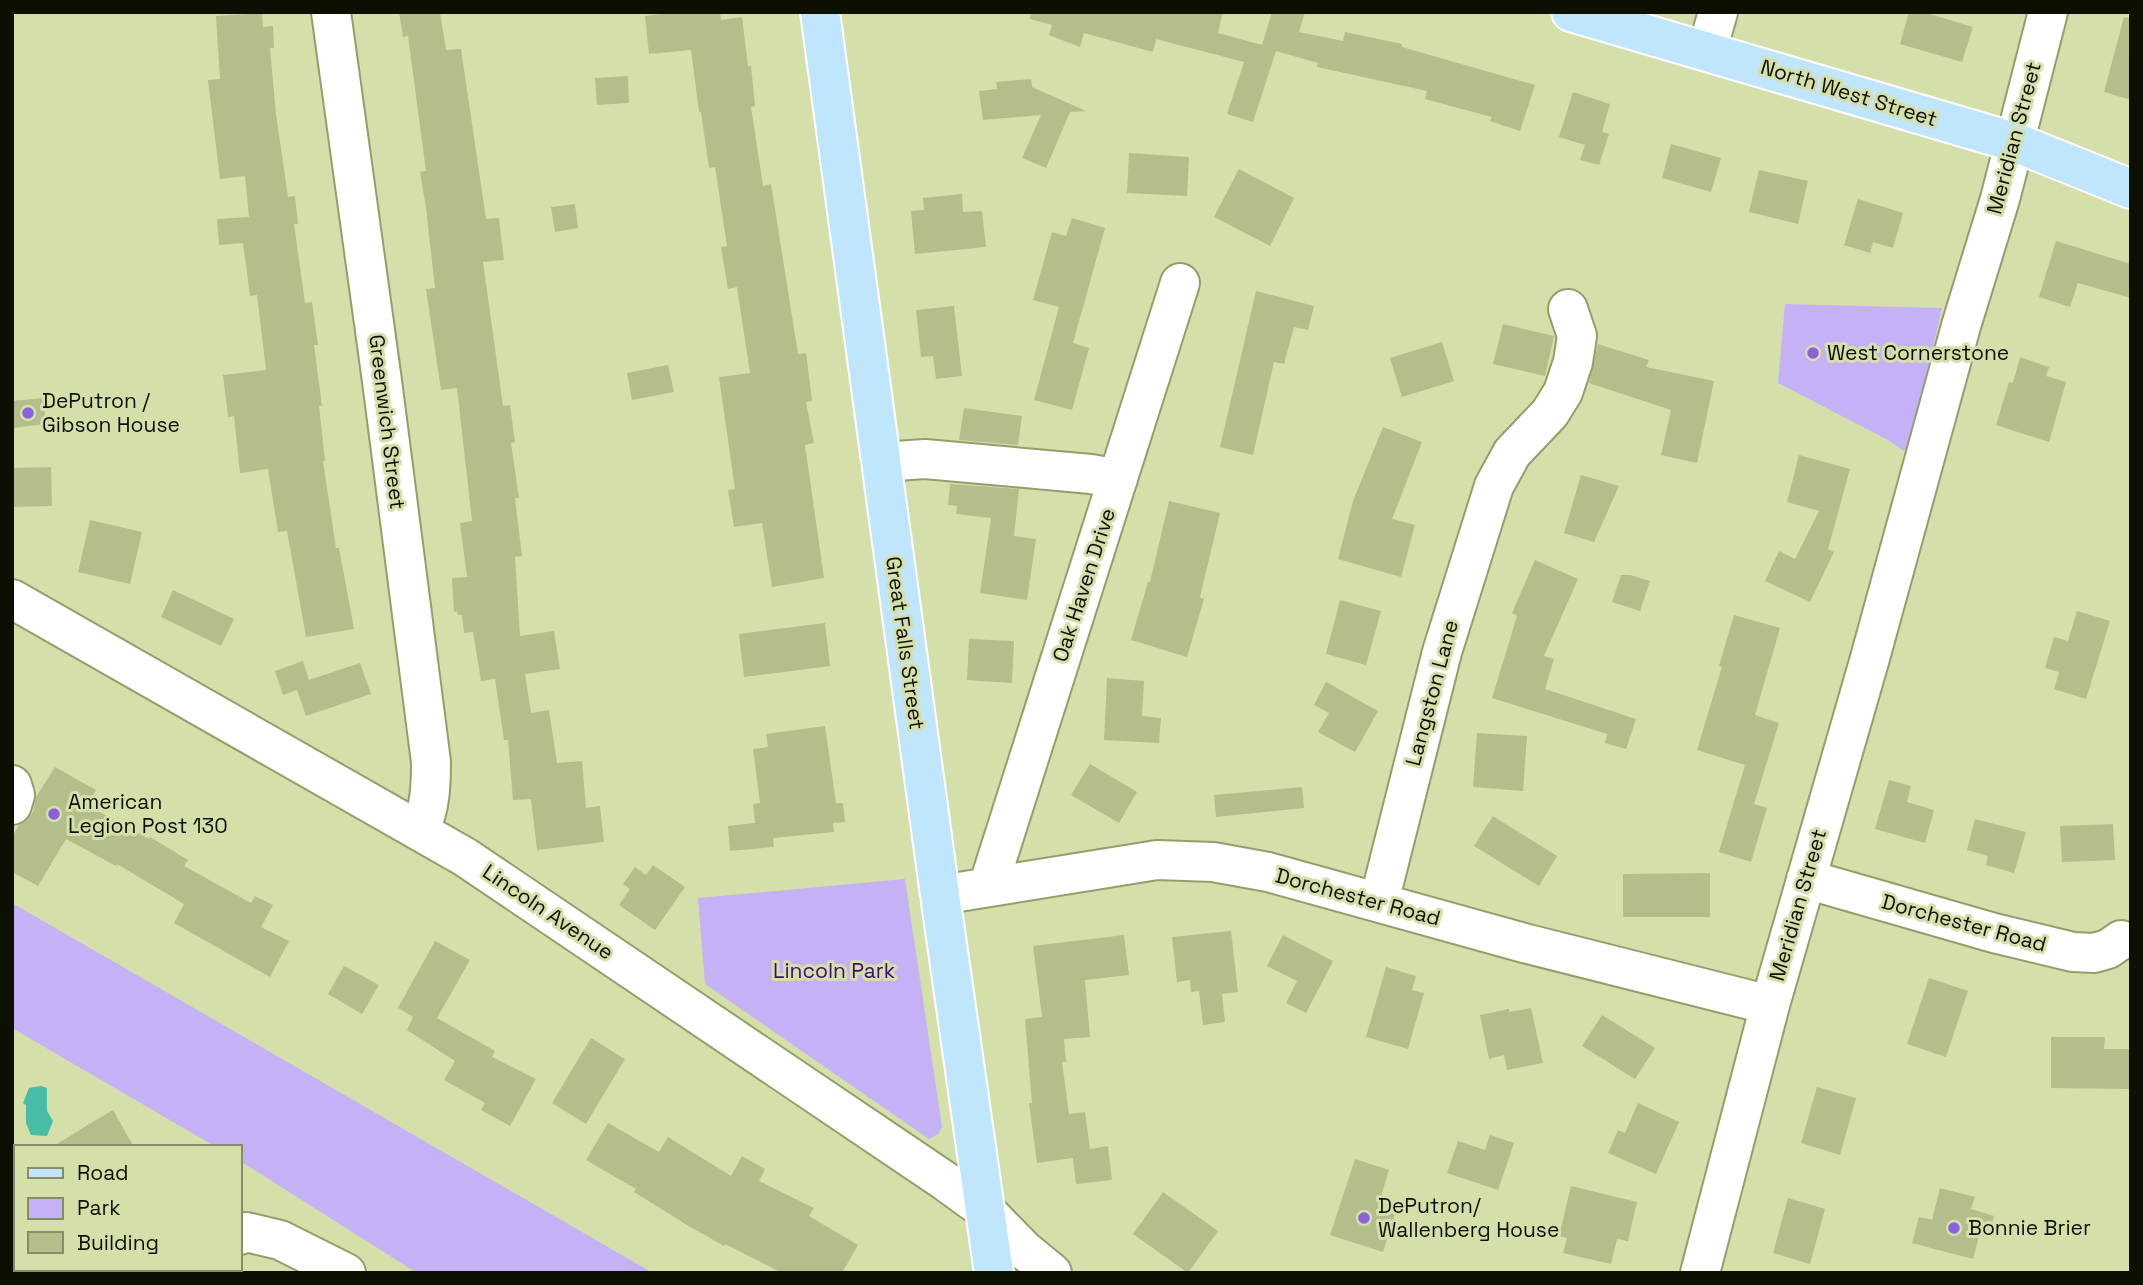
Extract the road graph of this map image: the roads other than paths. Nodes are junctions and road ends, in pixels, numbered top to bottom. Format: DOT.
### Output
graph roads {
  1 [pos="331,12"];
  2 [pos="820,12"];
  3 [pos="1571,12"];
  4 [pos="1718,12"];
  5 [pos="2048,12"];
  6 [pos="1707,51"];
  7 [pos="2014,142"];
  8 [pos="2127,188"];
  9 [pos="1180,283"];
  10 [pos="1568,309"];
  11 [pos="881,462"];
  12 [pos="1118,479"];
  13 [pos="12,599"];
  14 [pos="12,786"];
  15 [pos="12,805"];
  16 [pos="421,830"];
  17 [pos="1806,879"];
  18 [pos="988,887"];
  19 [pos="940,895"];
  20 [pos="1379,902"];
  21 [pos="2121,940"];
  22 [pos="1770,1006"];
  23 [pos="985,1210"];
  24 [pos="242,1234"];
  25 [pos="346,1273"];
  26 [pos="994,1273"];
  27 [pos="1052,1273"];
  28 [pos="1700,1273"];
  1 -- 16 [label="street, Greenwich Street"];
  2 -- 11 [label="main road, Great Falls Street"];
  3 -- 6 [label="main road, North West Street"];
  4 -- 6 [label="street"];
  5 -- 7 [label="street, Meridian Street"];
  6 -- 7 [label="main road, North West Street"];
  7 -- 8 [label="main road, North West Street"];
  7 -- 17 [label="street, Meridian Street"];
  9 -- 12 [label="street, Oak Haven Drive"];
  10 -- 20 [label="street, Langston Lane"];
  11 -- 12 [label="street"];
  11 -- 19 [label="main road, Great Falls Street"];
  12 -- 18 [label="street, Oak Haven Drive"];
  13 -- 16 [label="street, Lincoln Avenue"];
  14 -- 15 [label="street"];
  16 -- 23 [label="street, Lincoln Avenue"];
  17 -- 21 [label="street, Dorchester Road"];
  17 -- 22 [label="street, Meridian Street"];
  18 -- 19 [label="street, Dorchester Road"];
  18 -- 20 [label="street, Dorchester Road"];
  19 -- 23 [label="main road, Great Falls Street"];
  20 -- 22 [label="street, Dorchester Road"];
  22 -- 28 [label="street, Meridian Street"];
  23 -- 26 [label="main road, Great Falls Street"];
  23 -- 27 [label="street, Lincoln Avenue"];
  24 -- 25 [label="street"];
}
